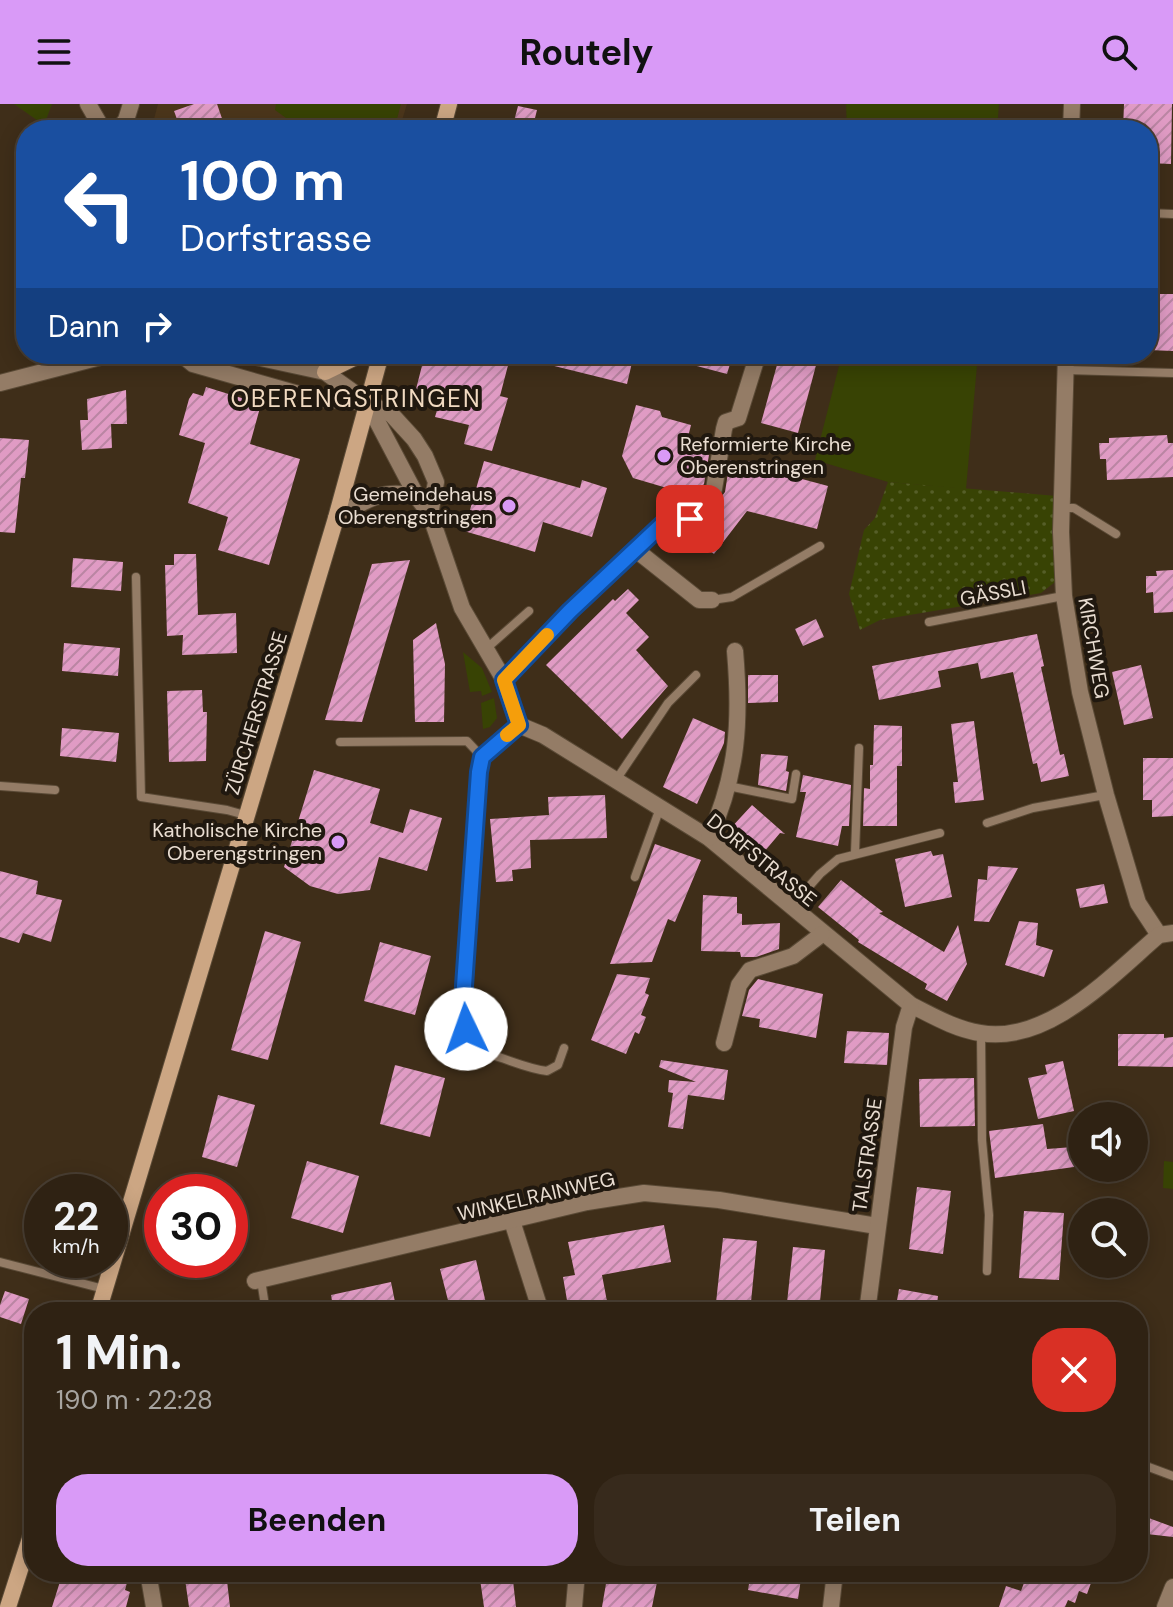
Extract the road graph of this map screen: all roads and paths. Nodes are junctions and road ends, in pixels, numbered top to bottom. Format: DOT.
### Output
graph roads {
  1 [pos="73,364"];
  2 [pos="193,364"];
  3 [pos="288,364"];
  4 [pos="341,364"];
  5 [pos="378,364"];
  6 [pos="755,364"];
  7 [pos="1066,364"];
  8 [pos="1085,364"];
  9 [pos="325,372"];
  10 [pos="1173,373"];
  11 [pos="0,383"];
  12 [pos="367,402"];
  13 [pos="417,497"];
  14 [pos="1061,508"];
  15 [pos="430,514"];
  16 [pos="336,518"];
  17 [pos="1116,534"];
  18 [pos="820,546"];
  19 [pos="636,550"];
  20 [pos="136,577"];
  21 [pos="1064,596"];
  22 [pos="712,600"];
  23 [pos="529,611"];
  24 [pos="929,622"];
  25 [pos="487,648"];
  26 [pos="735,651"];
  27 [pos="696,675"];
  28 [pos="504,680"];
  29 [pos="519,725"];
  30 [pos="340,742"];
  31 [pos="859,748"];
  32 [pos="482,757"];
  33 [pos="796,774"];
  34 [pos="616,780"];
  35 [pos="0,786"];
  36 [pos="727,786"];
  37 [pos="55,790"];
  38 [pos="1106,795"];
  39 [pos="660,808"];
  40 [pos="245,815"];
  41 [pos="987,823"];
  42 [pos="940,833"];
  43 [pos="709,838"];
  44 [pos="855,853"];
  45 [pos="635,877"];
  46 [pos="791,907"];
  47 [pos="822,934"];
  48 [pos="1166,934"];
  49 [pos="911,1005"];
  50 [pos="981,1033"];
  51 [pos="724,1043"];
  52 [pos="564,1048"];
  53 [pos="467,1051"];
  54 [pos="512,1221"];
  55 [pos="877,1226"];
  56 [pos="0,1262"];
  57 [pos="987,1271"];
  58 [pos="258,1281"];
  59 [pos="104,1289"];
  60 [pos="101,1302"];
  61 [pos="263,1302"];
  62 [pos="538,1302"];
  63 [pos="868,1302"];
  64 [pos="1148,1467"];
  65 [pos="1173,1476"];
  66 [pos="24,1557"];
  67 [pos="150,1582"];
  68 [pos="576,1582"];
  69 [pos="834,1582"];
  70 [pos="1173,1587"];
  71 [pos="8,1607"];
  72 [pos="154,1607"];
  73 [pos="574,1607"];
  74 [pos="831,1607"];
  75 [pos="1165,1607"];
  1 -- 11 [label="street"];
  2 -- 12 [label="street"];
  3 -- 9 [label="street"];
  4 -- 9 [label="main road"];
  5 -- 12 [label="main road, ZÜRCHERSTRASSE"];
  6 -- 19 [label="street"];
  7 -- 14 [label="street, KIRCHWEG"];
  8 -- 10 [label="lane"];
  9 -- 12 [label="street"];
  12 -- 13 [label="street"];
  12 -- 15 [label="street"];
  12 -- 16 [label="main road, ZÜRCHERSTRASSE"];
  13 -- 15 [label="street"];
  13 -- 16 [label="street"];
  14 -- 17 [label="lane"];
  14 -- 21 [label="street, KIRCHWEG"];
  15 -- 25 [label="street"];
  16 -- 40 [label="main road, ZÜRCHERSTRASSE"];
  18 -- 22 [label="lane"];
  19 -- 22 [label="street"];
  19 -- 28 [label="street"];
  20 -- 40 [label="lane"];
  21 -- 24 [label="lane, GÄSSLI"];
  21 -- 38 [label="street, KIRCHWEG"];
  23 -- 25 [label="lane"];
  25 -- 28 [label="street"];
  26 -- 36 [label="street"];
  27 -- 34 [label="lane"];
  28 -- 29 [label="street"];
  29 -- 32 [label="street"];
  29 -- 34 [label="street, DORFSTRASSE"];
  30 -- 32 [label="lane"];
  31 -- 44 [label="lane"];
  32 -- 53 [label="street"];
  33 -- 36 [label="lane"];
  34 -- 39 [label="street, DORFSTRASSE"];
  35 -- 37 [label="lane"];
  36 -- 43 [label="street"];
  38 -- 41 [label="lane"];
  38 -- 48 [label="street, KIRCHWEG"];
  39 -- 43 [label="street, DORFSTRASSE"];
  39 -- 45 [label="lane"];
  40 -- 59 [label="main road, ZÜRCHERSTRASSE"];
  42 -- 44 [label="lane"];
  43 -- 46 [label="street, DORFSTRASSE"];
  44 -- 46 [label="lane"];
  46 -- 47 [label="street, DORFSTRASSE"];
  47 -- 49 [label="street, DORFSTRASSE"];
  47 -- 51 [label="street"];
  48 -- 50 [label="street, DORFSTRASSE"];
  49 -- 50 [label="street, DORFSTRASSE"];
  49 -- 55 [label="street, TALSTRASSE"];
  50 -- 57 [label="lane"];
  52 -- 53 [label="lane"];
  54 -- 55 [label="street, WINKELRAINWEG"];
  54 -- 58 [label="street, WINKELRAINWEG"];
  54 -- 62 [label="street"];
  55 -- 63 [label="street, TALSTRASSE"];
  56 -- 59 [label="lane"];
  58 -- 61 [label="lane"];
  59 -- 60 [label="main road, ZÜRCHERSTRASSE"];
  64 -- 65 [label="lane"];
  66 -- 71 [label="main road"];
  67 -- 72 [label="street"];
  68 -- 73 [label="street"];
  69 -- 74 [label="street"];
  70 -- 75 [label="street"];
}
